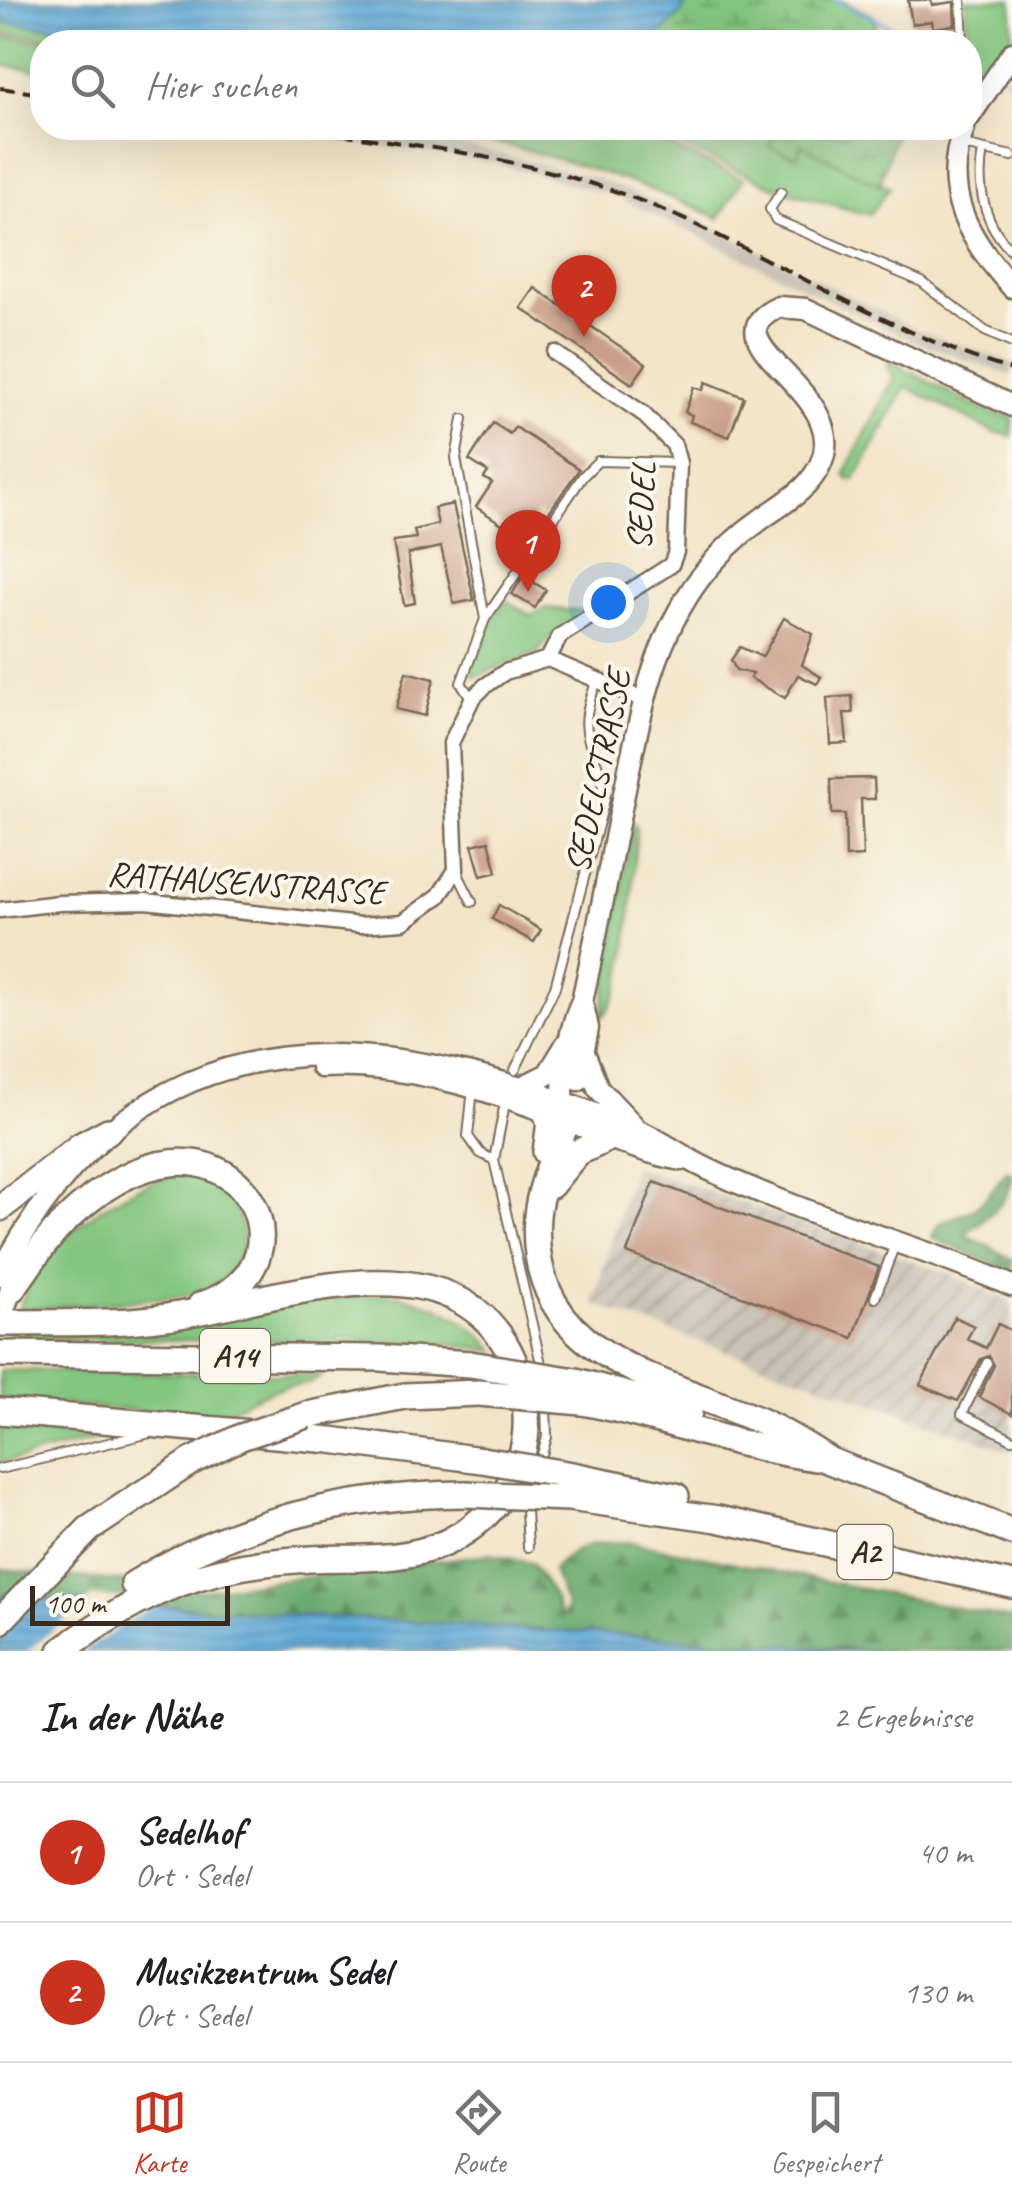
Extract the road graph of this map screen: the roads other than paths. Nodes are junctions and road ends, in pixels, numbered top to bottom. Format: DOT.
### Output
graph roads {
  1 [pos="961,0"];
  2 [pos="962,30"];
  3 [pos="1012,53"];
  4 [pos="982,81"];
  5 [pos="960,140"];
  6 [pos="968,140"];
  7 [pos="983,150"];
  8 [pos="1012,156"];
  9 [pos="781,192"];
  10 [pos="1012,251"];
  11 [pos="1012,287"];
  12 [pos="1012,343"];
  13 [pos="555,353"];
  14 [pos="1012,406"];
  15 [pos="463,420"];
  16 [pos="679,463"];
  17 [pos="485,619"];
  18 [pos="548,659"];
  19 [pos="598,678"];
  20 [pos="472,699"];
  21 [pos="644,700"];
  22 [pos="456,870"];
  23 [pos="472,902"];
  24 [pos="0,910"];
  25 [pos="576,1044"];
  26 [pos="473,1088"];
  27 [pos="546,1098"];
  28 [pos="504,1108"];
  29 [pos="108,1131"];
  30 [pos="639,1131"];
  31 [pos="609,1138"];
  32 [pos="494,1160"];
  33 [pos="694,1162"];
  34 [pos="540,1201"];
  35 [pos="0,1208"];
  36 [pos="897,1240"];
  37 [pos="6,1281"];
  38 [pos="1012,1286"];
  39 [pos="875,1298"];
  40 [pos="97,1320"];
  41 [pos="0,1321"];
  42 [pos="0,1354"];
  43 [pos="987,1363"];
  44 [pos="579,1392"];
  45 [pos="0,1411"];
  46 [pos="205,1429"];
  47 [pos="1012,1439"];
  48 [pos="827,1459"];
  49 [pos="0,1468"];
  50 [pos="570,1487"];
  51 [pos="1012,1532"];
  52 [pos="528,1547"];
  53 [pos="1012,1572"];
  54 [pos="1012,1585"];
  55 [pos="0,1620"];
  56 [pos="47,1651"];
  57 [pos="61,1651"];
  1 -- 2 [label="lane"];
  3 -- 4 [label="main road"];
  5 -- 11 [label="main road"];
  6 -- 7 [label="lane"];
  7 -- 8 [label="lane"];
  7 -- 10 [label="lane"];
  9 -- 12 [label="lane"];
  13 -- 16 [label="street, SEDEL"];
  14 -- 21 [label="main road, SEDELSTRASSE"];
  15 -- 17 [label="lane"];
  16 -- 17 [label="lane"];
  16 -- 18 [label="street, SEDEL"];
  17 -- 20 [label="lane"];
  18 -- 19 [label="street"];
  18 -- 20 [label="street"];
  19 -- 21 [label="street"];
  19 -- 27 [label="lane"];
  20 -- 22 [label="street"];
  21 -- 25 [label="main road, SEDELSTRASSE"];
  22 -- 23 [label="lane"];
  22 -- 24 [label="street, RATHAUSENSTRASSE"];
  25 -- 27 [label="main road"];
  25 -- 27 [label="main road"];
  25 -- 30 [label="main road"];
  26 -- 27 [label="main road"];
  26 -- 32 [label="lane"];
  26 -- 37 [label="main road"];
  27 -- 29 [label="main road"];
  27 -- 30 [label="main road"];
  27 -- 31 [label="main road"];
  27 -- 34 [label="highway, A2"];
  28 -- 32 [label="lane"];
  29 -- 35 [label="highway"];
  29 -- 37 [label="main road"];
  30 -- 33 [label="main road"];
  31 -- 33 [label="main road"];
  31 -- 34 [label="highway"];
  32 -- 52 [label="lane"];
  33 -- 36 [label="main road"];
  34 -- 48 [label="highway, A2"];
  36 -- 38 [label="main road"];
  36 -- 39 [label="lane"];
  37 -- 40 [label="highway"];
  37 -- 41 [label="main road"];
  40 -- 41 [label="highway, A14"];
  40 -- 57 [label="highway, A14"];
  42 -- 44 [label="highway, A14, bridge"];
  43 -- 47 [label="lane"];
  44 -- 48 [label="highway, A2"];
  44 -- 55 [label="highway, A2, bridge"];
  45 -- 46 [label="highway, A14"];
  46 -- 49 [label="lane"];
  46 -- 50 [label="highway, A14, bridge"];
  48 -- 51 [label="highway, A2"];
  50 -- 53 [label="highway, A14"];
  50 -- 54 [label="highway, A2"];
  50 -- 56 [label="highway, A2, bridge"];
}
